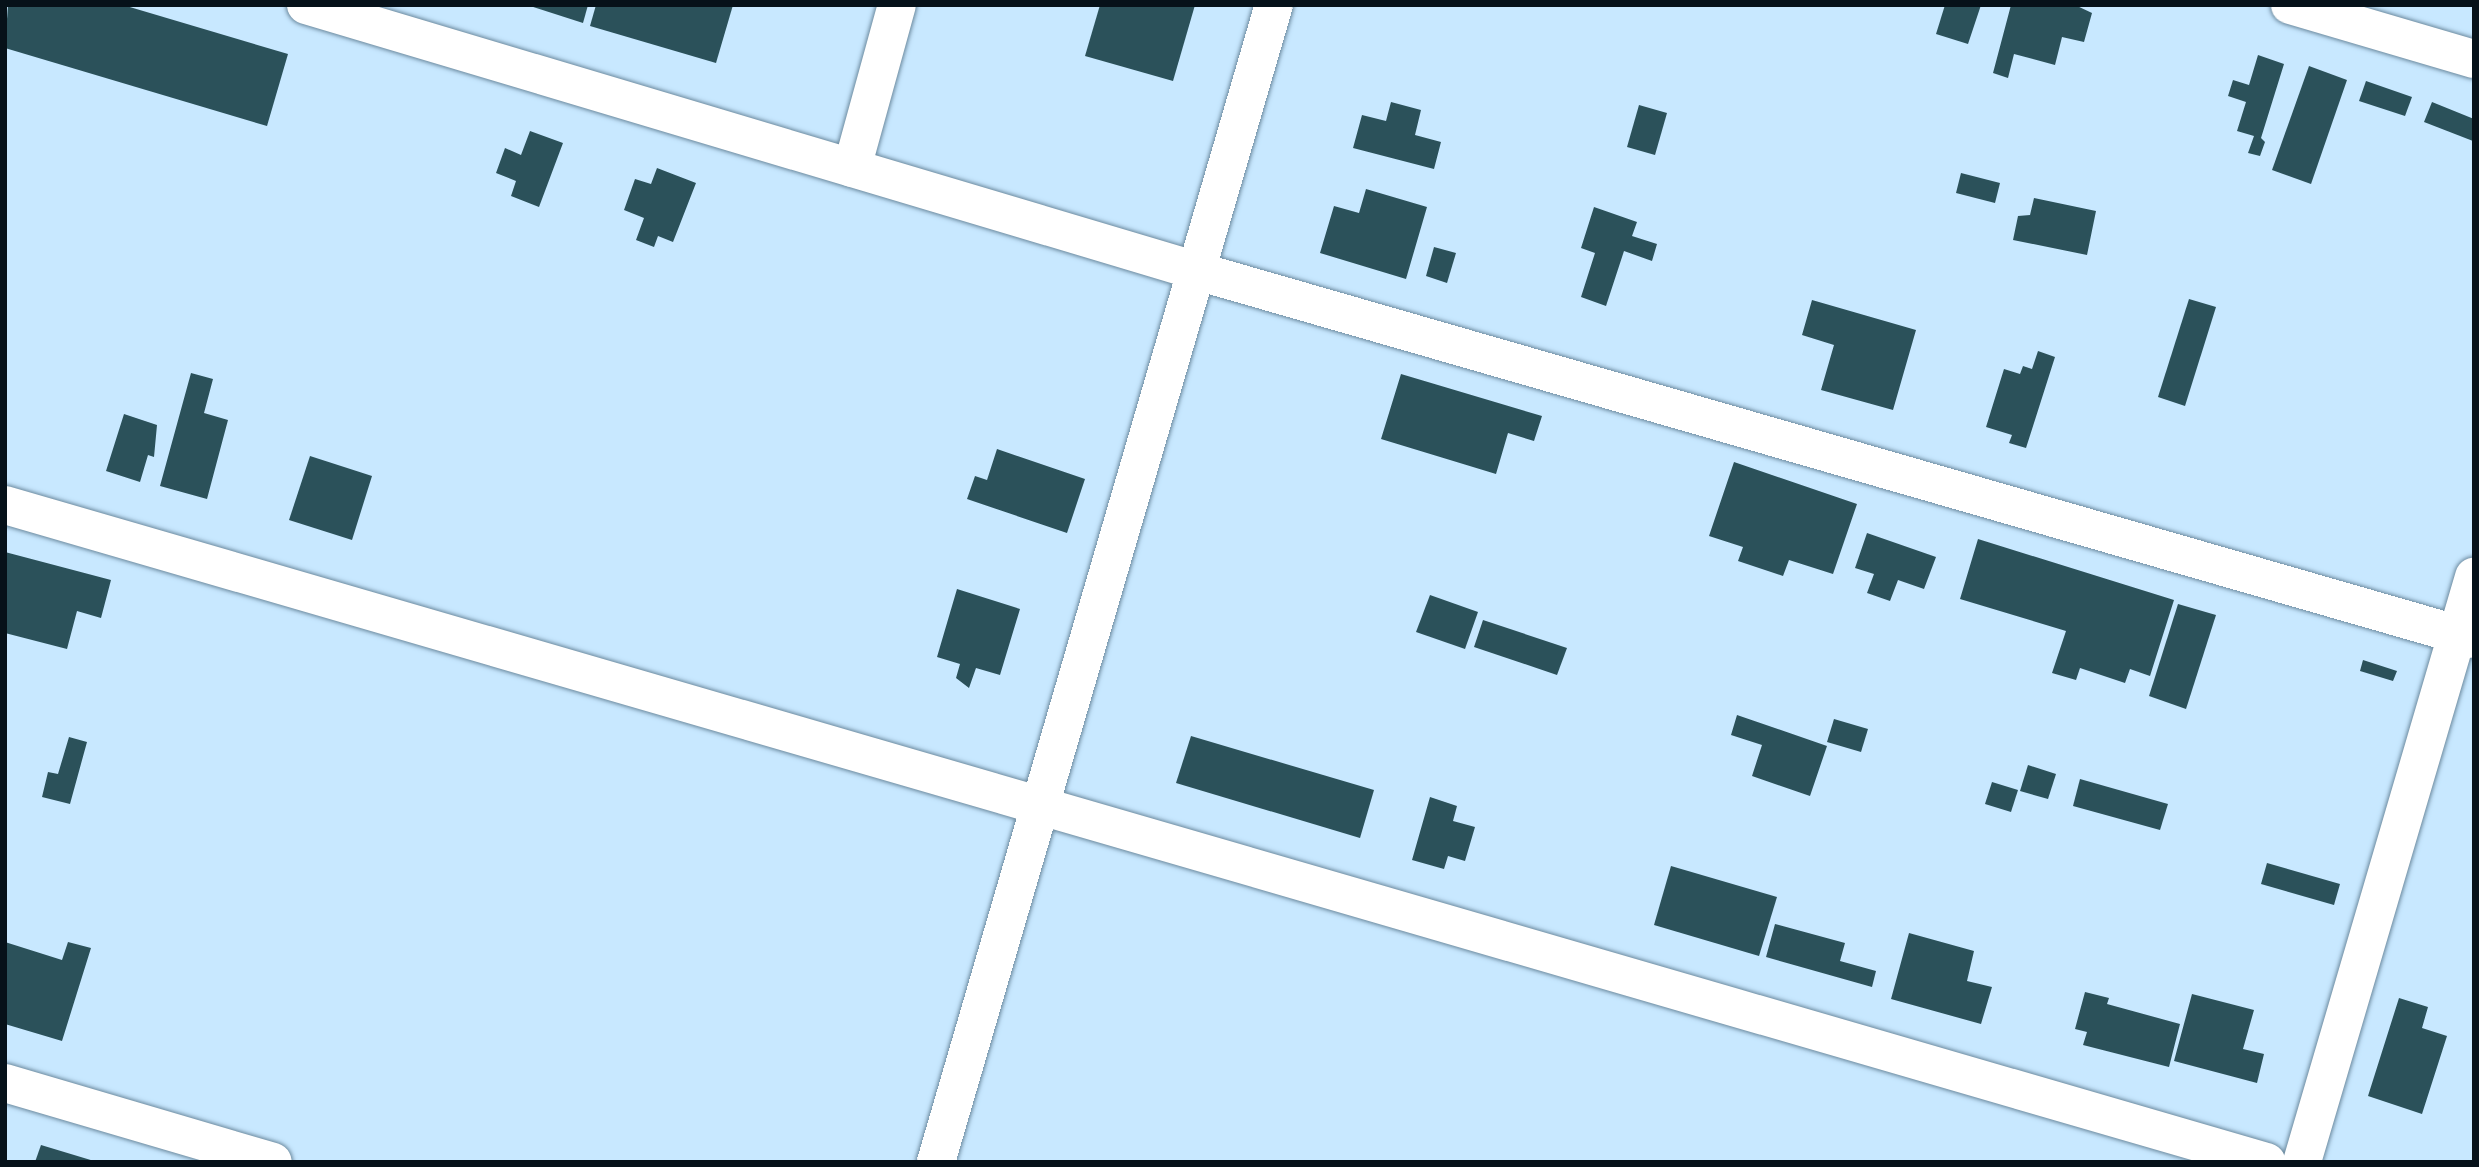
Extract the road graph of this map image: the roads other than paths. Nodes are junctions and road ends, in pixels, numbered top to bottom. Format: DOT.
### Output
graph roads {
  1 [pos="306,5"];
  2 [pos="897,5"];
  3 [pos="1274,5"];
  4 [pos="2290,5"];
  5 [pos="2474,60"];
  6 [pos="852,168"];
  7 [pos="1197,271"];
  8 [pos="5,505"];
  9 [pos="2474,577"];
  10 [pos="2465,637"];
  11 [pos="1041,805"];
  12 [pos="6,1086"];
  13 [pos="273,1162"];
  14 [pos="936,1162"];
  15 [pos="2267,1162"];
  16 [pos="2302,1162"];
  1 -- 6 [label="street"];
  2 -- 6 [label="street"];
  3 -- 7 [label="street"];
  4 -- 5 [label="street"];
  6 -- 7 [label="street"];
  7 -- 10 [label="street"];
  7 -- 11 [label="street"];
  8 -- 11 [label="street"];
  9 -- 10 [label="street"];
  10 -- 16 [label="street"];
  11 -- 14 [label="street"];
  11 -- 15 [label="street"];
  12 -- 13 [label="street"];
}
